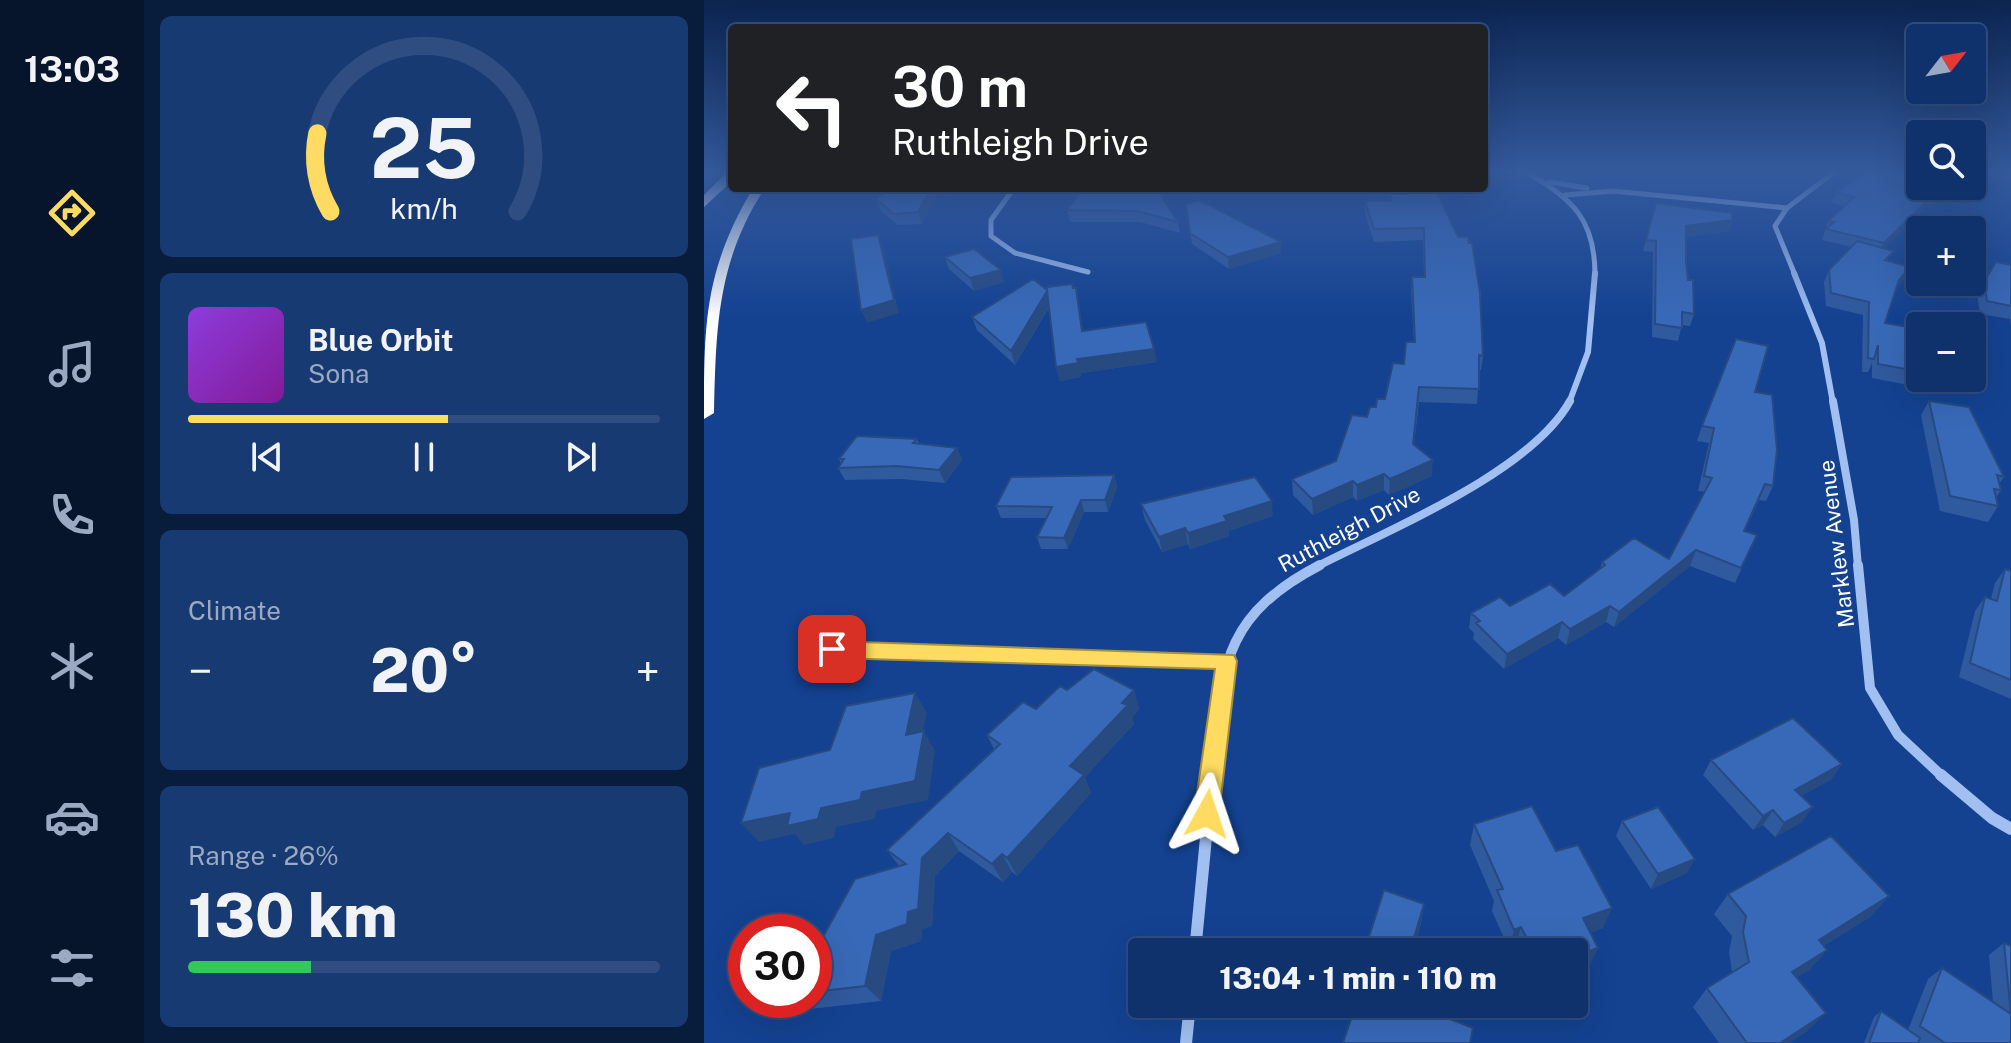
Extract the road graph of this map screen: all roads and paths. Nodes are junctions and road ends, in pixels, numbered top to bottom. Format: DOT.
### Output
graph roads {
  1 [pos="737,222"];
  2 [pos="991,222"];
  3 [pos="1586,222"];
  4 [pos="1778,222"];
  5 [pos="1088,272"];
  6 [pos="704,413"];
  7 [pos="832,649"];
  8 [pos="1227,661"];
  9 [pos="2011,829"];
  10 [pos="1196,938"];
  11 [pos="1189,1018"];
  12 [pos="1186,1043"];
  1 -- 6 [label="highway"];
  2 -- 5 [label="street"];
  3 -- 8 [label="street, Ruthleigh Drive"];
  4 -- 9 [label="street, Marklew Avenue"];
  7 -- 8 [label="street"];
  8 -- 10 [label="street, Ruthleigh Drive"];
  11 -- 12 [label="street"];
}
